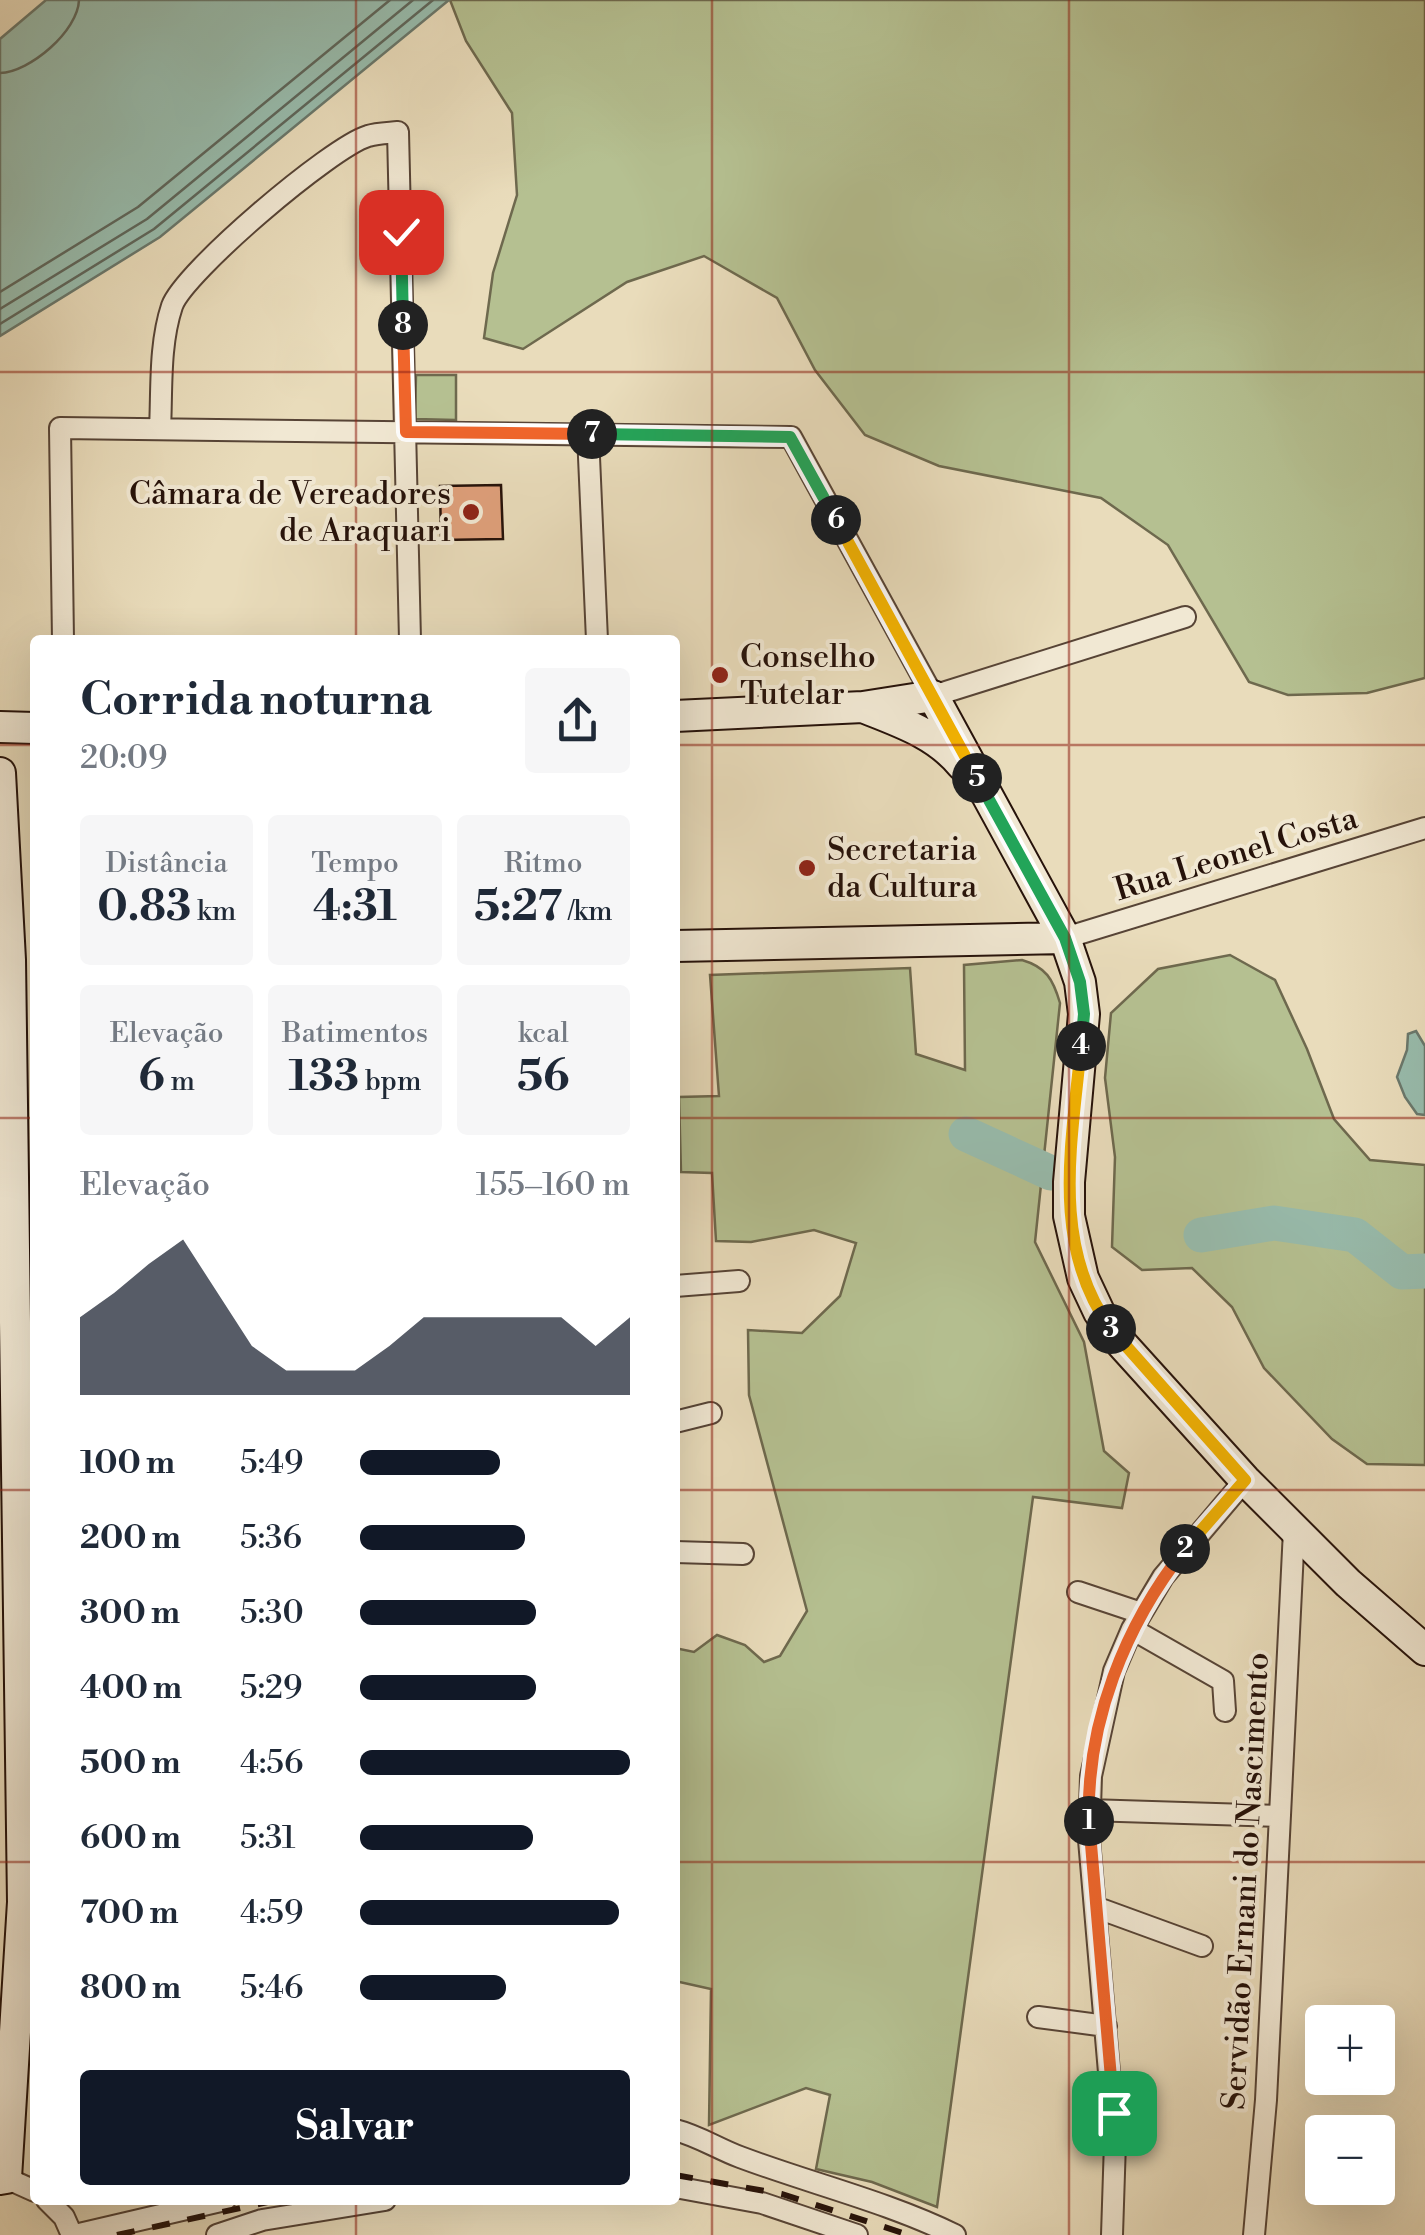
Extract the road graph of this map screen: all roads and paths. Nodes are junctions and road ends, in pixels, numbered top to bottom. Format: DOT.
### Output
graph roads {
  1 [pos="160,429"];
  2 [pos="406,432"];
  3 [pos="588,434"];
  4 [pos="1185,617"];
  5 [pos="63,635"];
  6 [pos="410,635"];
  7 [pos="597,635"];
  8 [pos="932,696"];
  9 [pos="863,707"];
  10 [pos="680,716"];
  11 [pos="0,727"];
  12 [pos="30,728"];
  13 [pos="0,774"];
  14 [pos="988,797"];
  15 [pos="1425,828"];
  16 [pos="1065,938"];
  17 [pos="680,946"];
  18 [pos="15,960"];
  19 [pos="739,1281"];
  20 [pos="680,1286"];
  21 [pos="711,1413"];
  22 [pos="680,1421"];
  23 [pos="10,1448"];
  24 [pos="1245,1480"];
  25 [pos="1294,1530"];
  26 [pos="680,1552"];
  27 [pos="743,1554"];
  28 [pos="1078,1592"];
  29 [pos="1136,1621"];
  30 [pos="1425,1650"];
  31 [pos="1226,1710"];
  32 [pos="1088,1810"];
  33 [pos="1280,1816"];
  34 [pos="29,1901"];
  35 [pos="1094,1908"];
  36 [pos="1202,1946"];
  37 [pos="1038,2017"];
  38 [pos="1106,2026"];
  39 [pos="680,2131"];
  40 [pos="3,2178"];
  41 [pos="30,2188"];
  42 [pos="680,2188"];
  43 [pos="52,2205"];
  44 [pos="203,2205"];
  45 [pos="355,2205"];
  46 [pos="74,2235"];
  47 [pos="216,2235"];
  48 [pos="858,2235"];
  49 [pos="955,2235"];
  50 [pos="1112,2235"];
  51 [pos="1254,2235"];
  1 -- 2 [label="street"];
  1 -- 2 [label="street"];
  1 -- 5 [label="street"];
  2 -- 3 [label="street"];
  2 -- 6 [label="street"];
  3 -- 7 [label="street"];
  3 -- 8 [label="street"];
  4 -- 8 [label="street"];
  8 -- 9 [label="main road"];
  8 -- 14 [label="main road"];
  9 -- 10 [label="main road"];
  9 -- 14 [label="main road"];
  11 -- 12 [label="main road"];
  13 -- 18 [label="main road"];
  14 -- 16 [label="main road"];
  15 -- 16 [label="street, Rua Leonel Costa"];
  16 -- 17 [label="main road"];
  16 -- 24 [label="main road"];
  18 -- 23 [label="main road"];
  19 -- 20 [label="street"];
  21 -- 22 [label="street"];
  23 -- 34 [label="main road"];
  24 -- 25 [label="main road"];
  24 -- 29 [label="street"];
  25 -- 30 [label="main road"];
  25 -- 33 [label="street, Servidão Ernani do Nascimento"];
  26 -- 27 [label="street"];
  28 -- 29 [label="street"];
  29 -- 31 [label="street"];
  29 -- 32 [label="street"];
  32 -- 33 [label="street"];
  32 -- 35 [label="street"];
  33 -- 51 [label="street, Servidão Ernani do Nascimento"];
  34 -- 40 [label="main road"];
  35 -- 36 [label="street"];
  35 -- 38 [label="street"];
  37 -- 38 [label="street"];
  38 -- 50 [label="street"];
  39 -- 49 [label="street"];
  40 -- 41 [label="street"];
  42 -- 48 [label="street"];
  43 -- 46 [label="street"];
  44 -- 46 [label="street"];
  45 -- 47 [label="street"];
}
